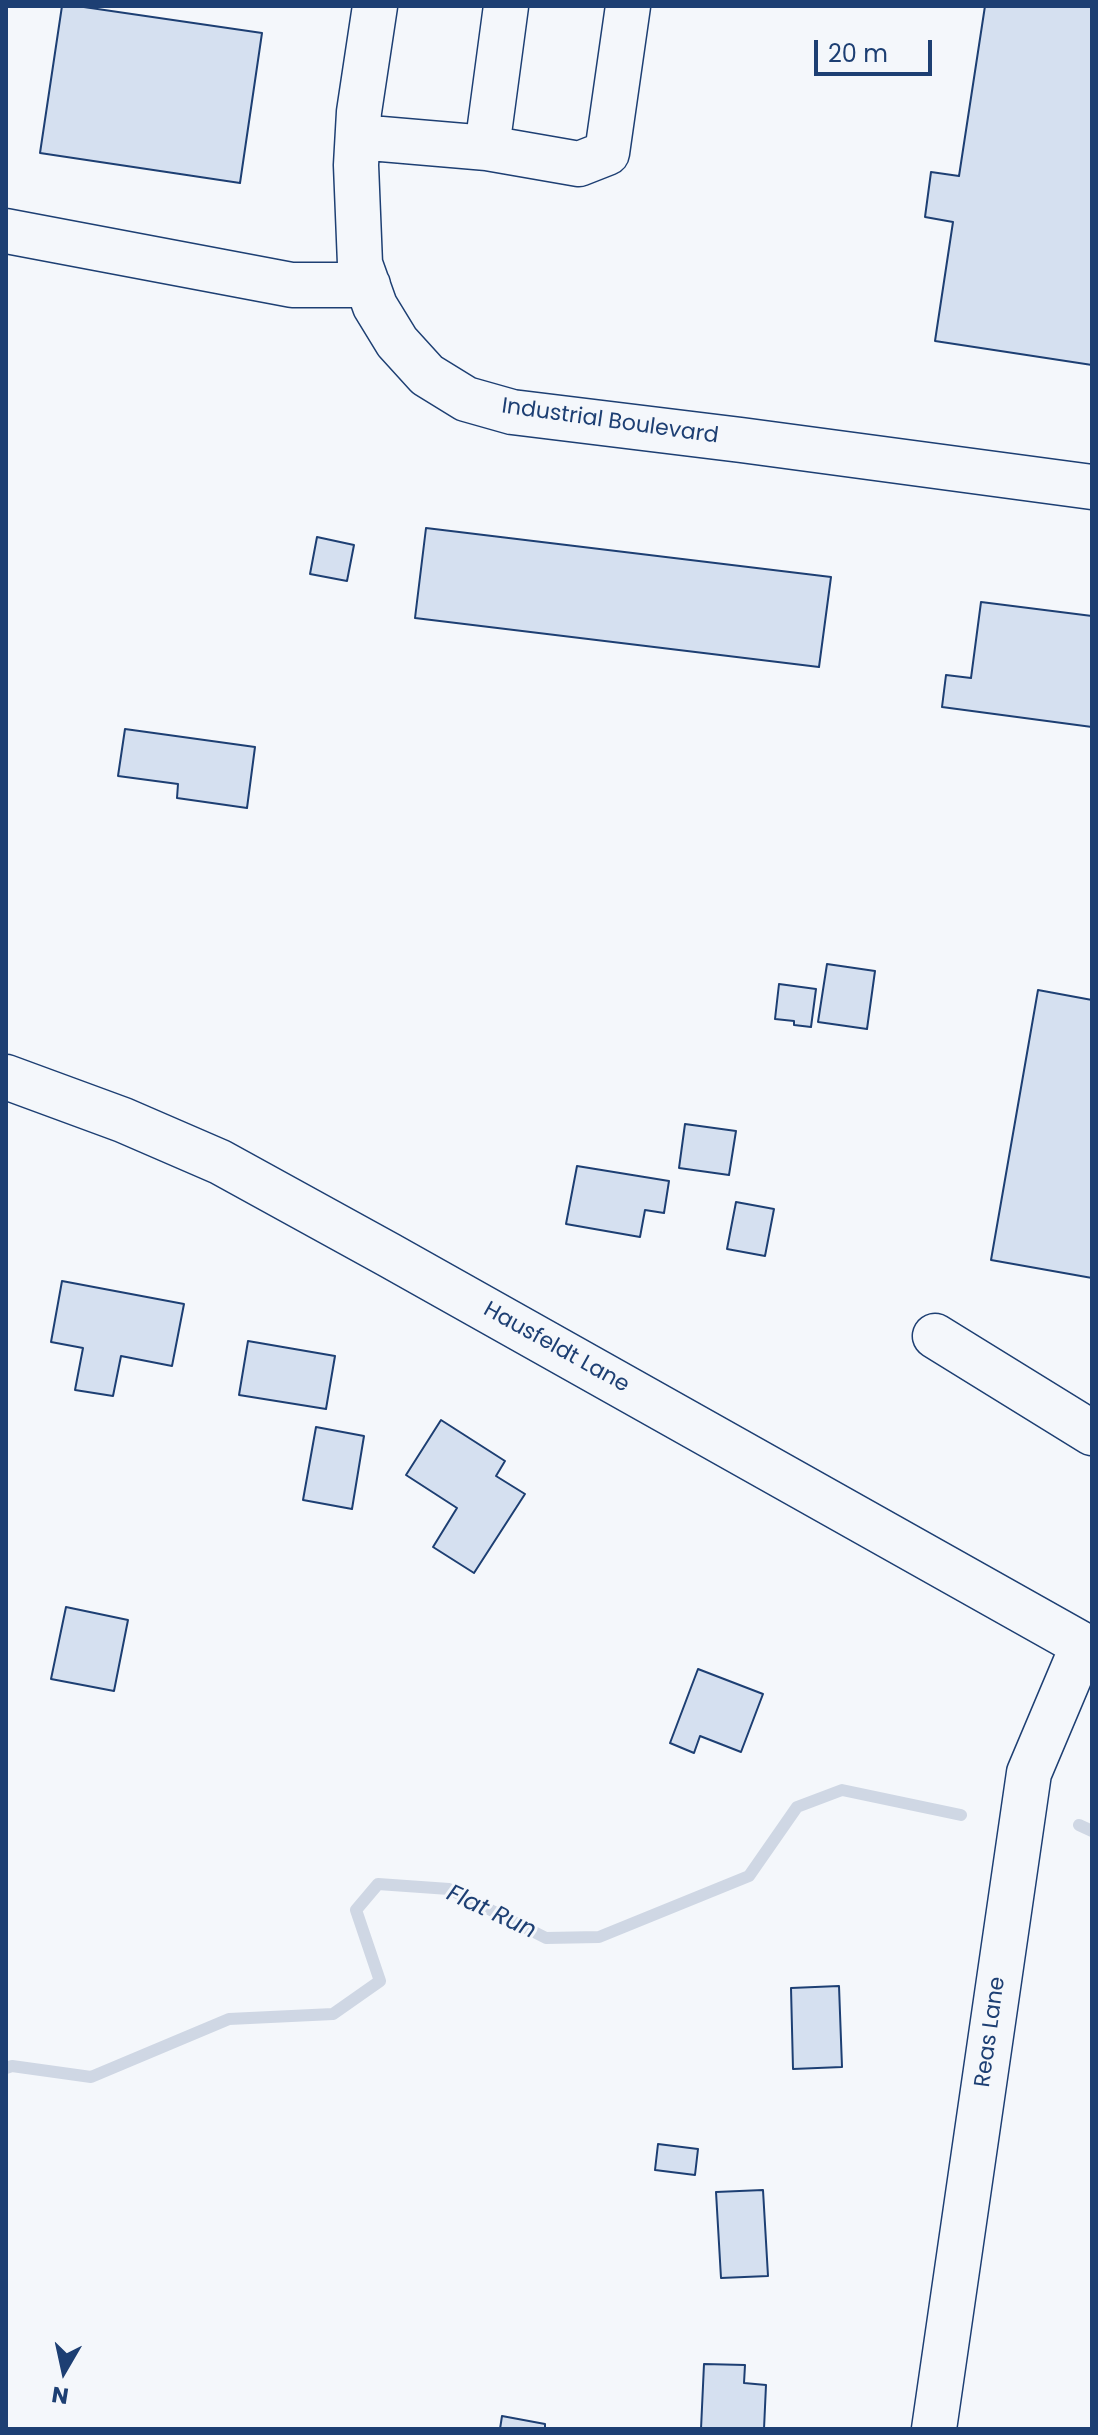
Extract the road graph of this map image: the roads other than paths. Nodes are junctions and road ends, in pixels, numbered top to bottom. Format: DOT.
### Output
graph roads {
  1 [pos="375,6"];
  2 [pos="506,6"];
  3 [pos="628,6"];
  4 [pos="358,137"];
  5 [pos="487,148"];
  6 [pos="6,231"];
  7 [pos="368,285"];
  8 [pos="1092,487"];
  9 [pos="6,1077"];
  10 [pos="935,1336"];
  11 [pos="1092,1433"];
  12 [pos="1087,1648"];
  13 [pos="934,2429"];
  1 -- 4 [label="street, Industrial Boulevard"];
  2 -- 5 [label="street"];
  3 -- 5 [label="street"];
  4 -- 5 [label="street"];
  4 -- 7 [label="street, Industrial Boulevard"];
  6 -- 7 [label="street"];
  7 -- 8 [label="street, Industrial Boulevard"];
  9 -- 12 [label="street, Hausfeldt Lane"];
  10 -- 11 [label="street"];
  12 -- 13 [label="street, Reas Lane"];
}
